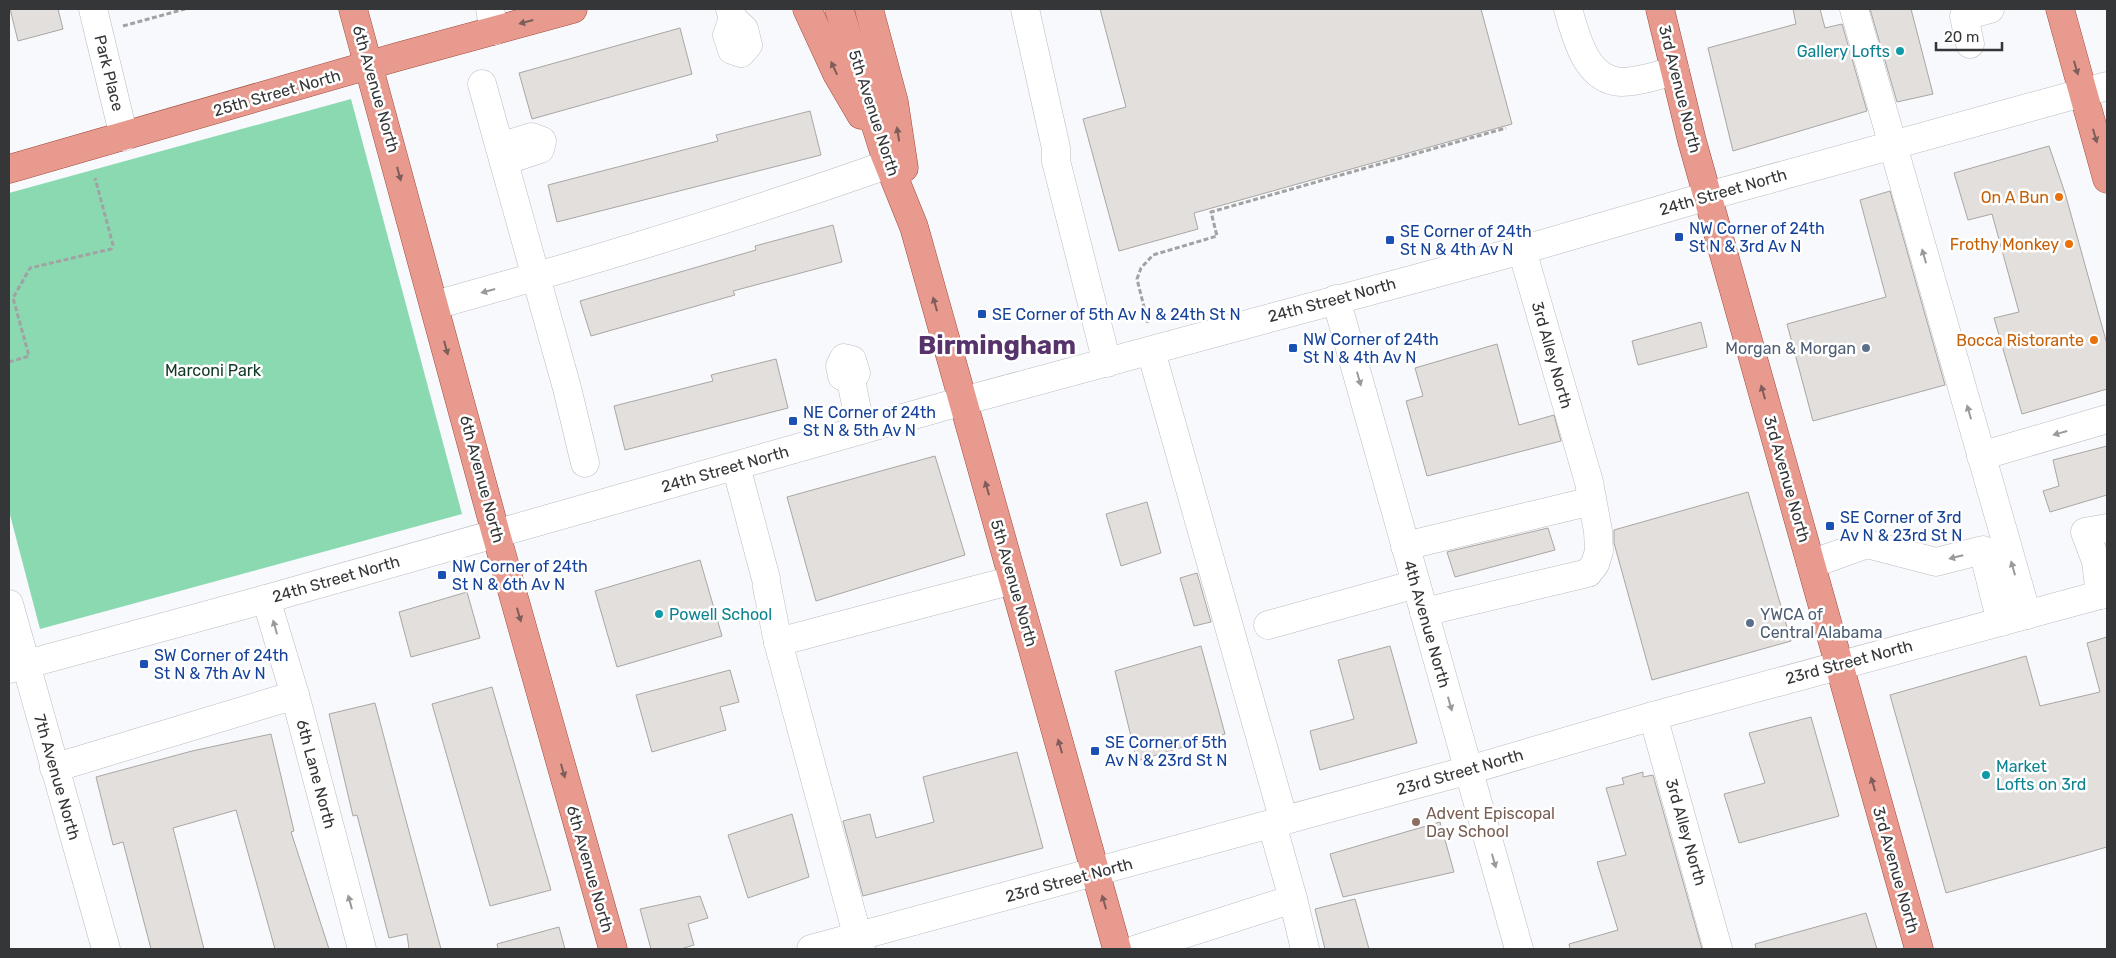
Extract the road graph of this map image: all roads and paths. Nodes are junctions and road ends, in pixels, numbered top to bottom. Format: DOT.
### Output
graph roads {
  1 [pos="185,9"];
  2 [pos="353,9"];
  3 [pos="574,9"];
  4 [pos="807,9"];
  5 [pos="839,9"];
  6 [pos="869,9"];
  7 [pos="1025,9"];
  8 [pos="1568,9"];
  9 [pos="1660,9"];
  10 [pos="1854,9"];
  11 [pos="1990,9"];
  12 [pos="2060,9"];
  13 [pos="492,20"];
  14 [pos="96,21"];
  15 [pos="1970,44"];
  16 [pos="370,65"];
  17 [pos="1675,71"];
  18 [pos="482,84"];
  19 [pos="2095,90"];
  20 [pos="1506,128"];
  21 [pos="124,137"];
  22 [pos="1892,146"];
  23 [pos="887,160"];
  24 [pos="9,169"];
  25 [pos="95,178"];
  26 [pos="2107,179"];
  27 [pos="1708,196"];
  28 [pos="911,217"];
  29 [pos="1522,250"];
  30 [pos="535,278"];
  31 [pos="1336,299"];
  32 [pos="435,306"];
  33 [pos="1148,323"];
  34 [pos="1151,351"];
  35 [pos="9,362"];
  36 [pos="1107,363"];
  37 [pos="851,380"];
  38 [pos="962,401"];
  39 [pos="2107,419"];
  40 [pos="861,430"];
  41 [pos="1981,456"];
  42 [pos="585,463"];
  43 [pos="736,466"];
  44 [pos="1592,501"];
  45 [pos="2107,528"];
  46 [pos="496,534"];
  47 [pos="1405,546"];
  48 [pos="1811,564"];
  49 [pos="1013,580"];
  50 [pos="1416,584"];
  51 [pos="2104,594"];
  52 [pos="266,599"];
  53 [pos="9,604"];
  54 [pos="1424,612"];
  55 [pos="2014,618"];
  56 [pos="1268,625"];
  57 [pos="778,642"];
  58 [pos="1839,665"];
  59 [pos="17,666"];
  60 [pos="294,695"];
  61 [pos="1653,716"];
  62 [pos="54,768"];
  63 [pos="1469,770"];
  64 [pos="1278,822"];
  65 [pos="1096,873"];
  66 [pos="1293,899"];
  67 [pos="859,943"];
  68 [pos="106,949"];
  69 [pos="362,949"];
  70 [pos="613,949"];
  71 [pos="811,949"];
  72 [pos="1117,949"];
  73 [pos="1137,949"];
  74 [pos="1305,949"];
  75 [pos="1519,949"];
  76 [pos="1718,949"];
  77 [pos="1919,949"];
  1 -- 14 [label="path"];
  2 -- 16 [label="main road, 6th Avenue North"];
  3 -- 13 [label="main road, 25th Street North, one-way"];
  23 -- 4 [label="main road, one-way"];
  5 -- 23 [label="main road, 5th Avenue North"];
  28 -- 6 [label="main road, 5th Avenue North, one-way"];
  7 -- 36 [label="street"];
  8 -- 17 [label="street"];
  9 -- 17 [label="main road, 3rd Avenue North"];
  10 -- 22 [label="street"];
  11 -- 15 [label="street"];
  12 -- 19 [label="main road, one-way"];
  13 -- 16 [label="main road, 25th Street North"];
  14 -- 21 [label="street, Park Place"];
  16 -- 21 [label="main road, 25th Street North"];
  16 -- 32 [label="main road, 6th Avenue North, one-way"];
  17 -- 27 [label="main road, 3rd Avenue North"];
  18 -- 30 [label="street"];
  19 -- 22 [label="street, 24th Street North"];
  19 -- 26 [label="main road, one-way"];
  20 -- 33 [label="path"];
  21 -- 24 [label="main road, 25th Street North"];
  22 -- 27 [label="street, 24th Street North"];
  41 -- 22 [label="street, one-way"];
  23 -- 28 [label="main road, 5th Avenue North"];
  23 -- 30 [label="street"];
  25 -- 35 [label="path"];
  27 -- 29 [label="street, 24th Street North"];
  48 -- 27 [label="main road, 3rd Avenue North, one-way"];
  38 -- 28 [label="main road, 5th Avenue North, one-way"];
  29 -- 31 [label="street, 24th Street North"];
  29 -- 44 [label="street, 3rd Alley North"];
  30 -- 32 [label="street, one-way"];
  30 -- 42 [label="street"];
  31 -- 34 [label="street, 24th Street North"];
  31 -- 47 [label="street, 4th Avenue North, one-way"];
  32 -- 46 [label="main road, 6th Avenue North, one-way"];
  34 -- 36 [label="street, 24th Street North"];
  34 -- 64 [label="street"];
  36 -- 38 [label="street, 24th Street North"];
  37 -- 40 [label="street"];
  38 -- 40 [label="street, 24th Street North"];
  49 -- 38 [label="main road, 5th Avenue North, one-way"];
  39 -- 41 [label="street, one-way"];
  40 -- 43 [label="street, 24th Street North"];
  55 -- 41 [label="street, one-way"];
  43 -- 46 [label="street, 24th Street North"];
  43 -- 57 [label="street"];
  44 -- 47 [label="street"];
  44 -- 54 [label="street, 3rd Alley North"];
  45 -- 51 [label="street"];
  46 -- 52 [label="street, 24th Street North"];
  46 -- 70 [label="main road, 6th Avenue North, one-way"];
  47 -- 50 [label="street, 4th Avenue North"];
  55 -- 48 [label="street, one-way"];
  48 -- 58 [label="main road, 3rd Avenue North"];
  49 -- 57 [label="street"];
  65 -- 49 [label="main road, 5th Avenue North, one-way"];
  50 -- 54 [label="street, 4th Avenue North"];
  50 -- 56 [label="street"];
  51 -- 55 [label="street, 23rd Street North"];
  52 -- 59 [label="street, 24th Street North"];
  60 -- 52 [label="street, 6th Lane North, one-way"];
  53 -- 59 [label="street, 7th Avenue North"];
  54 -- 63 [label="street, 4th Avenue North, one-way"];
  55 -- 58 [label="street, 23rd Street North"];
  57 -- 67 [label="street"];
  58 -- 61 [label="street, 23rd Street North"];
  77 -- 58 [label="main road, 3rd Avenue North, one-way"];
  59 -- 62 [label="street, 7th Avenue North"];
  60 -- 62 [label="street"];
  69 -- 60 [label="street, 6th Lane North, one-way"];
  61 -- 63 [label="street, 23rd Street North"];
  61 -- 76 [label="street, 3rd Alley North"];
  62 -- 68 [label="street, 7th Avenue North"];
  63 -- 64 [label="street, 23rd Street North"];
  63 -- 75 [label="street, 4th Avenue North, one-way"];
  64 -- 65 [label="street, 23rd Street North"];
  64 -- 66 [label="street"];
  65 -- 67 [label="street, 23rd Street North"];
  72 -- 65 [label="main road, 5th Avenue North, one-way"];
  66 -- 73 [label="street"];
  66 -- 74 [label="street"];
  67 -- 71 [label="street, 23rd Street North"];
}
